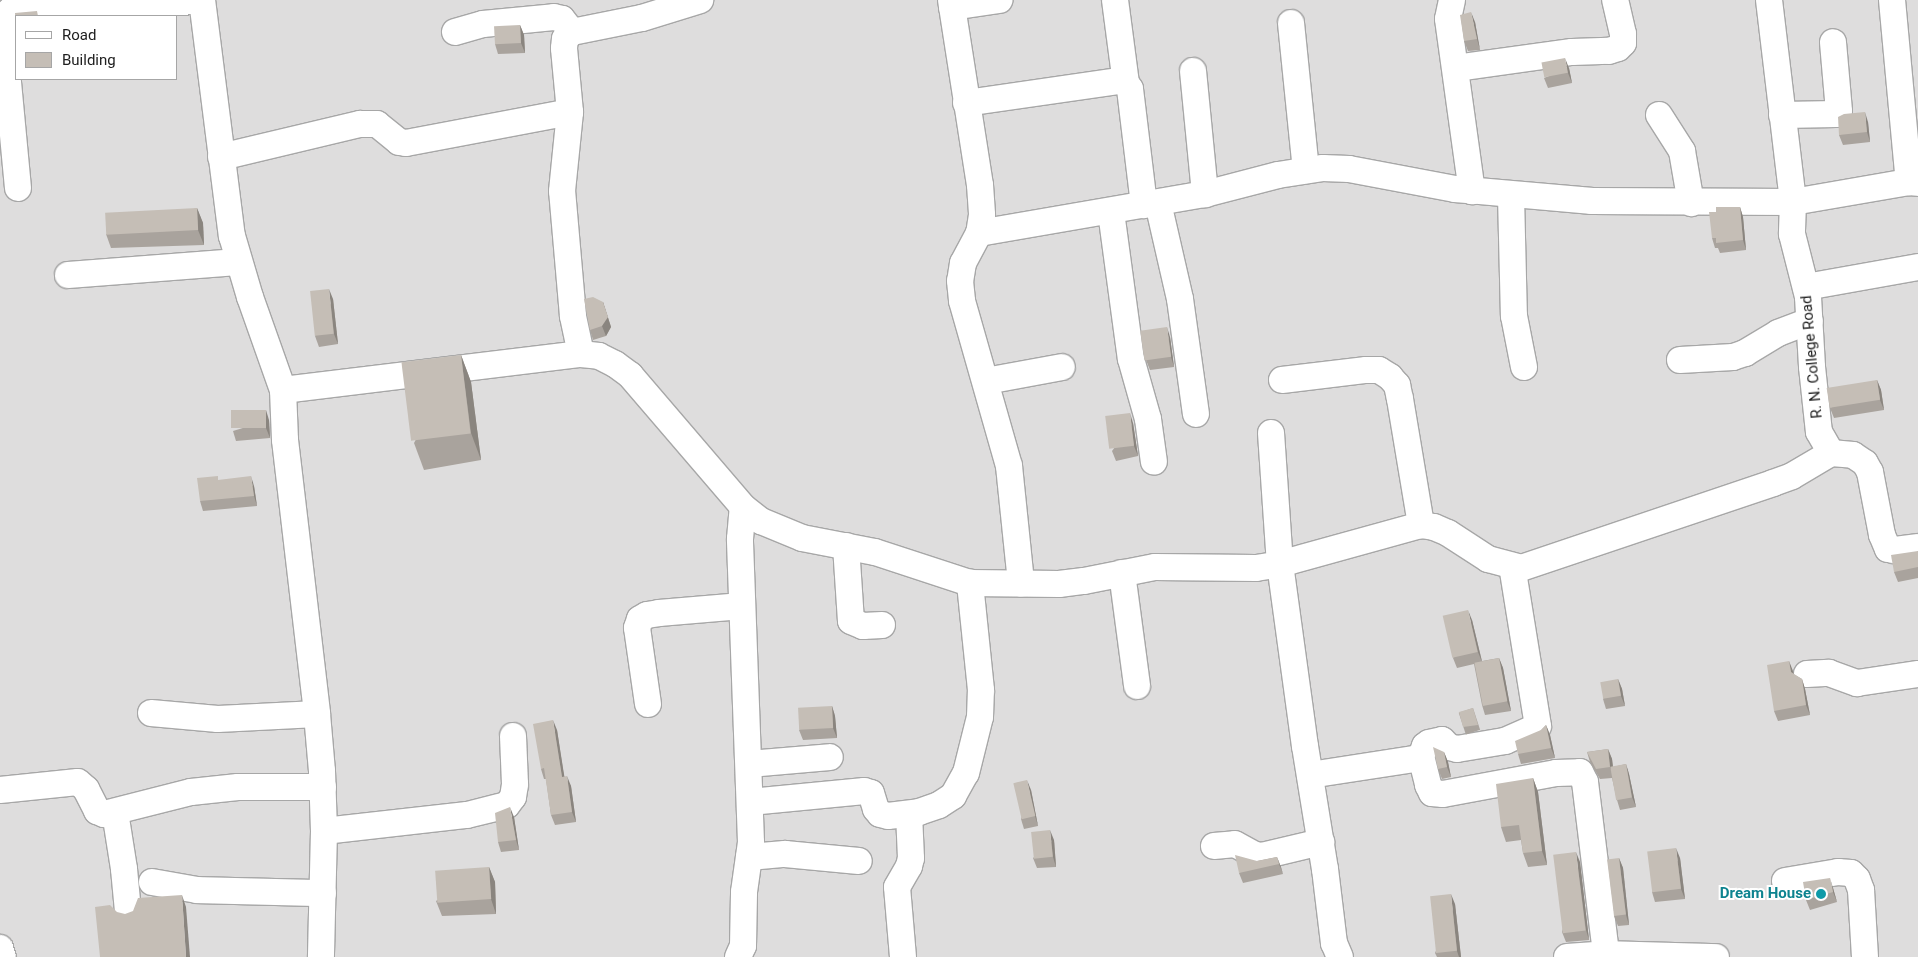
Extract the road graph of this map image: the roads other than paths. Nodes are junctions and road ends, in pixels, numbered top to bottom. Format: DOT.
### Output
graph roads {
  1 [pos="202,0"];
  2 [pos="700,0"];
  3 [pos="999,0"];
  4 [pos="1115,0"];
  5 [pos="1452,0"];
  6 [pos="1615,0"];
  7 [pos="1769,0"];
  8 [pos="1892,0"];
  9 [pos="952,4"];
  10 [pos="1292,23"];
  11 [pos="455,32"];
  12 [pos="572,32"];
  13 [pos="1833,42"];
  14 [pos="1456,68"];
  15 [pos="1193,71"];
  16 [pos="1126,83"];
  17 [pos="966,103"];
  18 [pos="5,112"];
  19 [pos="570,112"];
  20 [pos="1660,115"];
  21 [pos="1782,115"];
  22 [pos="221,157"];
  23 [pos="1306,170"];
  24 [pos="1913,183"];
  25 [pos="18,188"];
  26 [pos="1472,191"];
  27 [pos="1205,194"];
  28 [pos="1510,196"];
  29 [pos="1793,202"];
  30 [pos="1691,203"];
  31 [pos="1151,204"];
  32 [pos="1111,212"];
  33 [pos="979,233"];
  34 [pos="238,262"];
  35 [pos="1918,267"];
  36 [pos="68,275"];
  37 [pos="1806,287"];
  38 [pos="1810,321"];
  39 [pos="581,354"];
  40 [pos="1680,360"];
  41 [pos="1062,367"];
  42 [pos="1524,367"];
  43 [pos="1282,380"];
  44 [pos="986,381"];
  45 [pos="282,390"];
  46 [pos="1196,414"];
  47 [pos="1270,433"];
  48 [pos="1830,453"];
  49 [pos="1154,462"];
  50 [pos="743,507"];
  51 [pos="1421,525"];
  52 [pos="846,546"];
  53 [pos="1918,547"];
  54 [pos="1280,564"];
  55 [pos="1512,566"];
  56 [pos="1122,573"];
  57 [pos="970,582"];
  58 [pos="1021,583"];
  59 [pos="742,606"];
  60 [pos="882,625"];
  61 [pos="1807,674"];
  62 [pos="1918,674"];
  63 [pos="1137,686"];
  64 [pos="648,704"];
  65 [pos="151,712"];
  66 [pos="317,714"];
  67 [pos="513,736"];
  68 [pos="1512,738"];
  69 [pos="1421,756"];
  70 [pos="830,757"];
  71 [pos="749,764"];
  72 [pos="1310,775"];
  73 [pos="1518,781"];
  74 [pos="322,787"];
  75 [pos="0,790"];
  76 [pos="750,802"];
  77 [pos="115,812"];
  78 [pos="909,814"];
  79 [pos="324,831"];
  80 [pos="1321,842"];
  81 [pos="1214,846"];
  82 [pos="749,856"];
  83 [pos="858,861"];
  84 [pos="1785,881"];
  85 [pos="152,882"];
  86 [pos="323,893"];
  87 [pos="128,911"];
  88 [pos="0,948"];
  89 [pos="1606,954"];
  90 [pos="3,957"];
  91 [pos="321,957"];
  92 [pos="738,957"];
  93 [pos="903,957"];
  94 [pos="1340,957"];
  95 [pos="1567,957"];
  96 [pos="1716,957"];
  97 [pos="1865,957"];
  1 -- 18 [label="street"];
  1 -- 22 [label="street"];
  2 -- 12 [label="street"];
  3 -- 9 [label="street"];
  4 -- 16 [label="street"];
  5 -- 14 [label="street"];
  6 -- 14 [label="street"];
  7 -- 21 [label="street, R. N. College Road"];
  8 -- 24 [label="street"];
  9 -- 17 [label="street"];
  10 -- 23 [label="street"];
  11 -- 12 [label="street"];
  12 -- 19 [label="street"];
  13 -- 21 [label="street"];
  14 -- 26 [label="street"];
  15 -- 27 [label="street"];
  16 -- 17 [label="street"];
  16 -- 31 [label="street"];
  17 -- 33 [label="street"];
  18 -- 25 [label="street"];
  19 -- 22 [label="street"];
  19 -- 39 [label="street"];
  20 -- 30 [label="street"];
  21 -- 29 [label="street, R. N. College Road"];
  22 -- 34 [label="street"];
  23 -- 26 [label="street"];
  23 -- 27 [label="street"];
  24 -- 29 [label="street"];
  26 -- 28 [label="street"];
  27 -- 31 [label="street"];
  28 -- 30 [label="street"];
  28 -- 42 [label="street"];
  29 -- 30 [label="street"];
  29 -- 37 [label="street, R. N. College Road"];
  31 -- 32 [label="street"];
  31 -- 46 [label="street"];
  32 -- 33 [label="street"];
  32 -- 49 [label="street"];
  33 -- 44 [label="street"];
  34 -- 36 [label="street"];
  34 -- 45 [label="street"];
  35 -- 37 [label="street"];
  37 -- 38 [label="street, R. N. College Road"];
  38 -- 40 [label="street"];
  38 -- 48 [label="street, R. N. College Road"];
  39 -- 45 [label="street"];
  39 -- 50 [label="street"];
  41 -- 44 [label="street"];
  43 -- 51 [label="street"];
  44 -- 58 [label="street"];
  45 -- 66 [label="street"];
  47 -- 54 [label="street"];
  48 -- 53 [label="street"];
  48 -- 55 [label="street"];
  50 -- 52 [label="street"];
  50 -- 59 [label="street"];
  51 -- 54 [label="street"];
  51 -- 55 [label="street"];
  52 -- 57 [label="street"];
  52 -- 60 [label="street"];
  54 -- 56 [label="street"];
  54 -- 72 [label="street"];
  55 -- 68 [label="street"];
  56 -- 58 [label="street"];
  56 -- 63 [label="street"];
  57 -- 58 [label="street"];
  57 -- 78 [label="street"];
  59 -- 64 [label="street"];
  59 -- 71 [label="street"];
  61 -- 62 [label="street"];
  65 -- 66 [label="street"];
  66 -- 74 [label="street"];
  67 -- 79 [label="street"];
  68 -- 69 [label="street"];
  68 -- 73 [label="street"];
  69 -- 72 [label="street"];
  69 -- 73 [label="street"];
  70 -- 71 [label="street"];
  71 -- 76 [label="street"];
  72 -- 80 [label="street"];
  73 -- 89 [label="street"];
  74 -- 77 [label="street"];
  74 -- 79 [label="street"];
  75 -- 77 [label="street"];
  76 -- 78 [label="street"];
  76 -- 82 [label="street"];
  77 -- 87 [label="street"];
  78 -- 93 [label="street"];
  79 -- 86 [label="street"];
  80 -- 81 [label="street"];
  80 -- 94 [label="street"];
  82 -- 83 [label="street"];
  82 -- 92 [label="street"];
  84 -- 97 [label="street"];
  85 -- 86 [label="street"];
  86 -- 91 [label="street"];
  88 -- 90 [label="street"];
  89 -- 95 [label="street"];
  89 -- 96 [label="street"];
}
